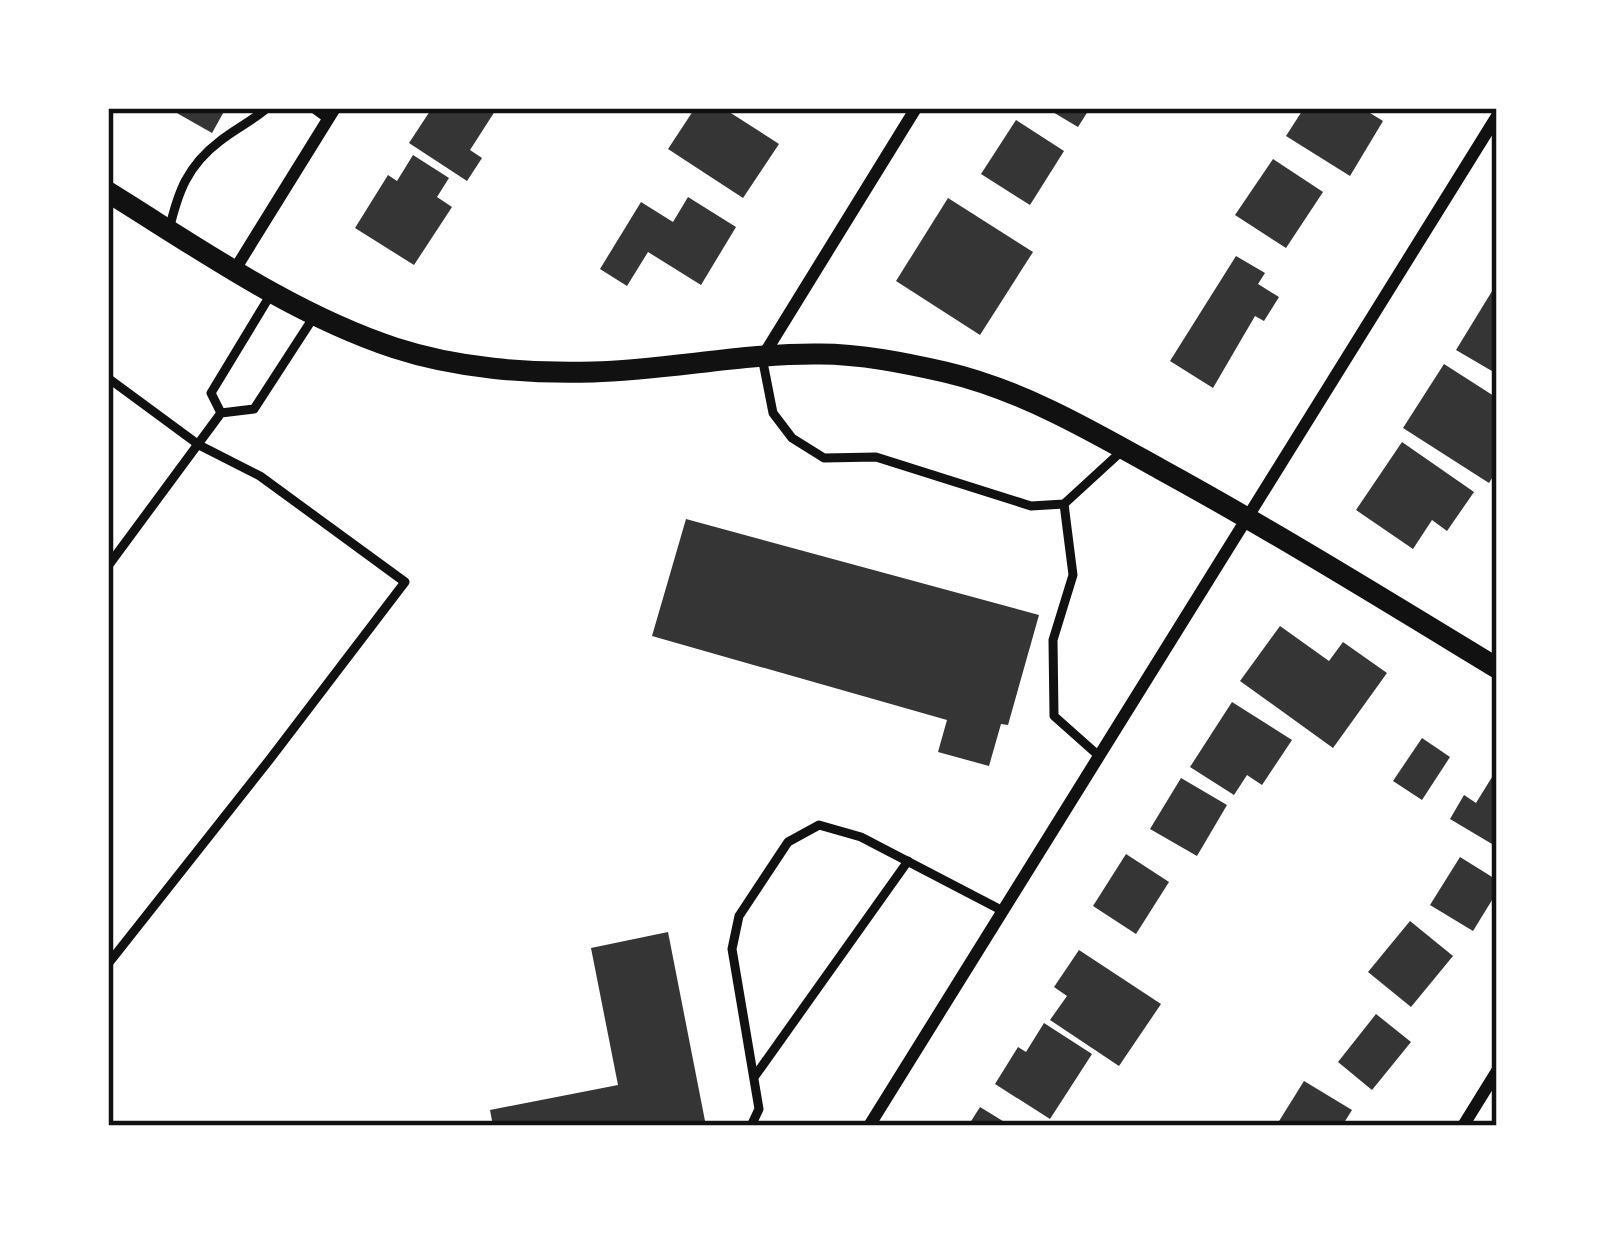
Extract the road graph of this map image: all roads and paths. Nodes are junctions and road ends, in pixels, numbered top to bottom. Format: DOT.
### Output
graph roads {
  1 [pos="267,108"];
  2 [pos="313,108"];
  3 [pos="916,108"];
  4 [pos="332,113"];
  5 [pos="1497,116"];
  6 [pos="108,192"];
  7 [pos="169,230"];
  8 [pos="234,271"];
  9 [pos="272,292"];
  10 [pos="315,314"];
  11 [pos="762,357"];
  12 [pos="108,378"];
  13 [pos="221,413"];
  14 [pos="199,445"];
  15 [pos="1124,449"];
  16 [pos="1064,504"];
  17 [pos="1249,517"];
  18 [pos="108,566"];
  19 [pos="1497,668"];
  20 [pos="1099,756"];
  21 [pos="908,861"];
  22 [pos="1003,911"];
  23 [pos="108,964"];
  24 [pos="1497,1071"];
  25 [pos="755,1076"];
  26 [pos="751,1126"];
  27 [pos="869,1126"];
  28 [pos="1463,1126"];
  1 -- 7 [label="lane"];
  2 -- 4 [label="lane"];
  3 -- 11 [label="street"];
  4 -- 8 [label="street"];
  5 -- 17 [label="street"];
  6 -- 7 [label="street"];
  7 -- 8 [label="street"];
  8 -- 9 [label="street"];
  9 -- 10 [label="street"];
  9 -- 13 [label="lane"];
  10 -- 11 [label="street"];
  10 -- 13 [label="lane"];
  11 -- 15 [label="street"];
  11 -- 16 [label="lane"];
  12 -- 14 [label="lane"];
  13 -- 14 [label="lane"];
  14 -- 18 [label="lane"];
  14 -- 23 [label="lane"];
  15 -- 16 [label="lane"];
  15 -- 17 [label="street"];
  16 -- 20 [label="lane"];
  17 -- 19 [label="street"];
  17 -- 20 [label="street"];
  20 -- 22 [label="street"];
  21 -- 22 [label="lane"];
  21 -- 25 [label="lane"];
  21 -- 25 [label="lane"];
  22 -- 27 [label="street"];
  24 -- 28 [label="street"];
  25 -- 26 [label="lane"];
}
